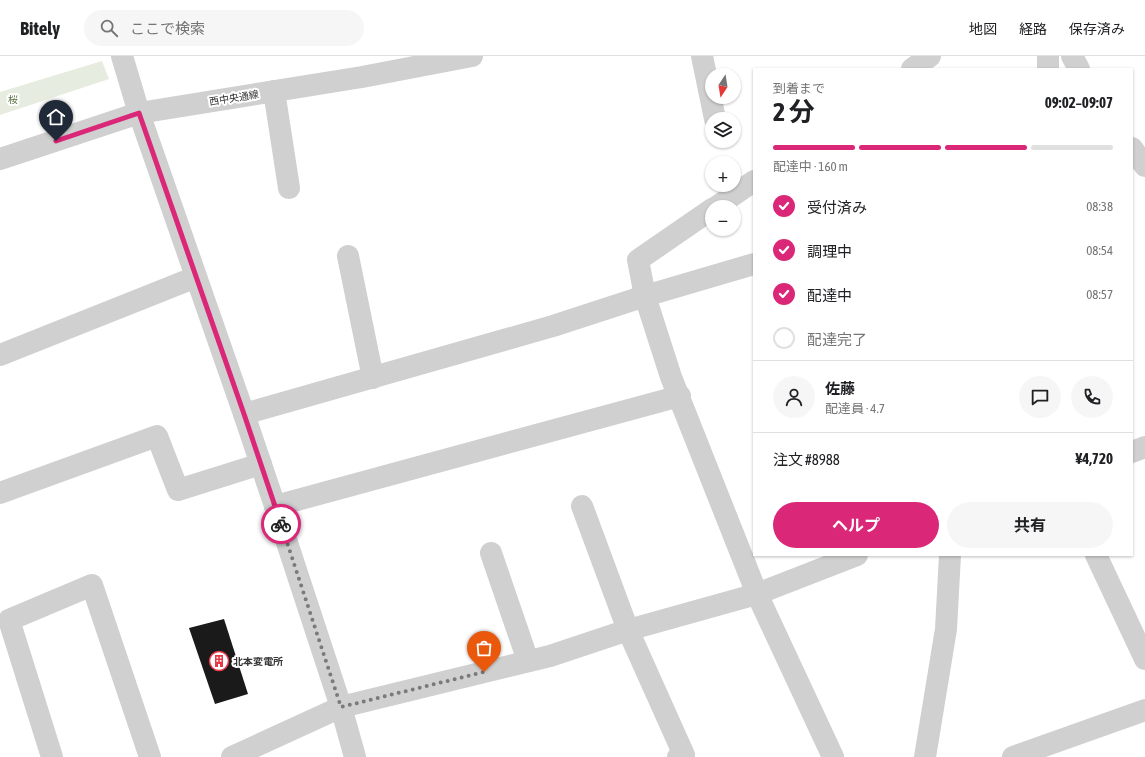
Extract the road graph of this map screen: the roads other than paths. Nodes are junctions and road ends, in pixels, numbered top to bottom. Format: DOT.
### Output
graph roads {
  1 [pos="122,56"];
  2 [pos="472,56"];
  3 [pos="702,56"];
  4 [pos="930,56"];
  5 [pos="1048,56"];
  6 [pos="1072,56"];
  7 [pos="913,68"];
  8 [pos="1048,68"];
  9 [pos="1079,68"];
  10 [pos="274,91"];
  11 [pos="714,112"];
  12 [pos="139,113"];
  13 [pos="1133,149"];
  14 [pos="0,159"];
  15 [pos="1145,166"];
  16 [pos="753,182"];
  17 [pos="289,188"];
  18 [pos="726,200"];
  19 [pos="705,214"];
  20 [pos="348,256"];
  21 [pos="753,264"];
  22 [pos="196,277"];
  23 [pos="645,296"];
  24 [pos="0,355"];
  25 [pos="372,378"];
  26 [pos="680,396"];
  27 [pos="244,414"];
  28 [pos="1145,447"];
  29 [pos="1133,452"];
  30 [pos="261,464"];
  31 [pos="0,493"];
  32 [pos="275,506"];
  33 [pos="582,506"];
  34 [pos="491,552"];
  35 [pos="854,556"];
  36 [pos="950,556"];
  37 [pos="1096,556"];
  38 [pos="757,594"];
  39 [pos="628,630"];
  40 [pos="1145,659"];
  41 [pos="528,661"];
  42 [pos="341,707"];
  43 [pos="1145,710"];
  44 [pos="52,757"];
  45 [pos="150,757"];
  46 [pos="232,757"];
  47 [pos="355,757"];
  48 [pos="678,757"];
  49 [pos="833,757"];
  50 [pos="925,757"];
  51 [pos="1013,757"];
  1 -- 12 [label="street"];
  2 -- 10 [label="street, 西中央通線"];
  3 -- 11 [label="street"];
  4 -- 7 [label="street"];
  5 -- 8 [label="street"];
  6 -- 9 [label="street"];
  10 -- 12 [label="street, 西中央通線"];
  10 -- 17 [label="street"];
  12 -- 14 [label="street, 西中央通線"];
  12 -- 22 [label="street"];
  13 -- 15 [label="street"];
  16 -- 18 [label="street"];
  19 -- 23 [label="street"];
  20 -- 25 [label="street"];
  21 -- 23 [label="street"];
  22 -- 24 [label="street"];
  22 -- 27 [label="street"];
  23 -- 25 [label="street"];
  23 -- 26 [label="street"];
  25 -- 27 [label="street"];
  26 -- 32 [label="street"];
  26 -- 38 [label="street"];
  27 -- 30 [label="street"];
  28 -- 29 [label="street"];
  30 -- 31 [label="street"];
  30 -- 32 [label="street"];
  32 -- 42 [label="street"];
  33 -- 39 [label="street"];
  34 -- 41 [label="street"];
  35 -- 38 [label="street"];
  36 -- 50 [label="street"];
  37 -- 40 [label="street"];
  38 -- 39 [label="street"];
  38 -- 49 [label="street"];
  39 -- 41 [label="street"];
  39 -- 48 [label="street"];
  41 -- 42 [label="street"];
  42 -- 46 [label="street"];
  42 -- 47 [label="street"];
  43 -- 51 [label="street"];
  44 -- 45 [label="street"];
}
